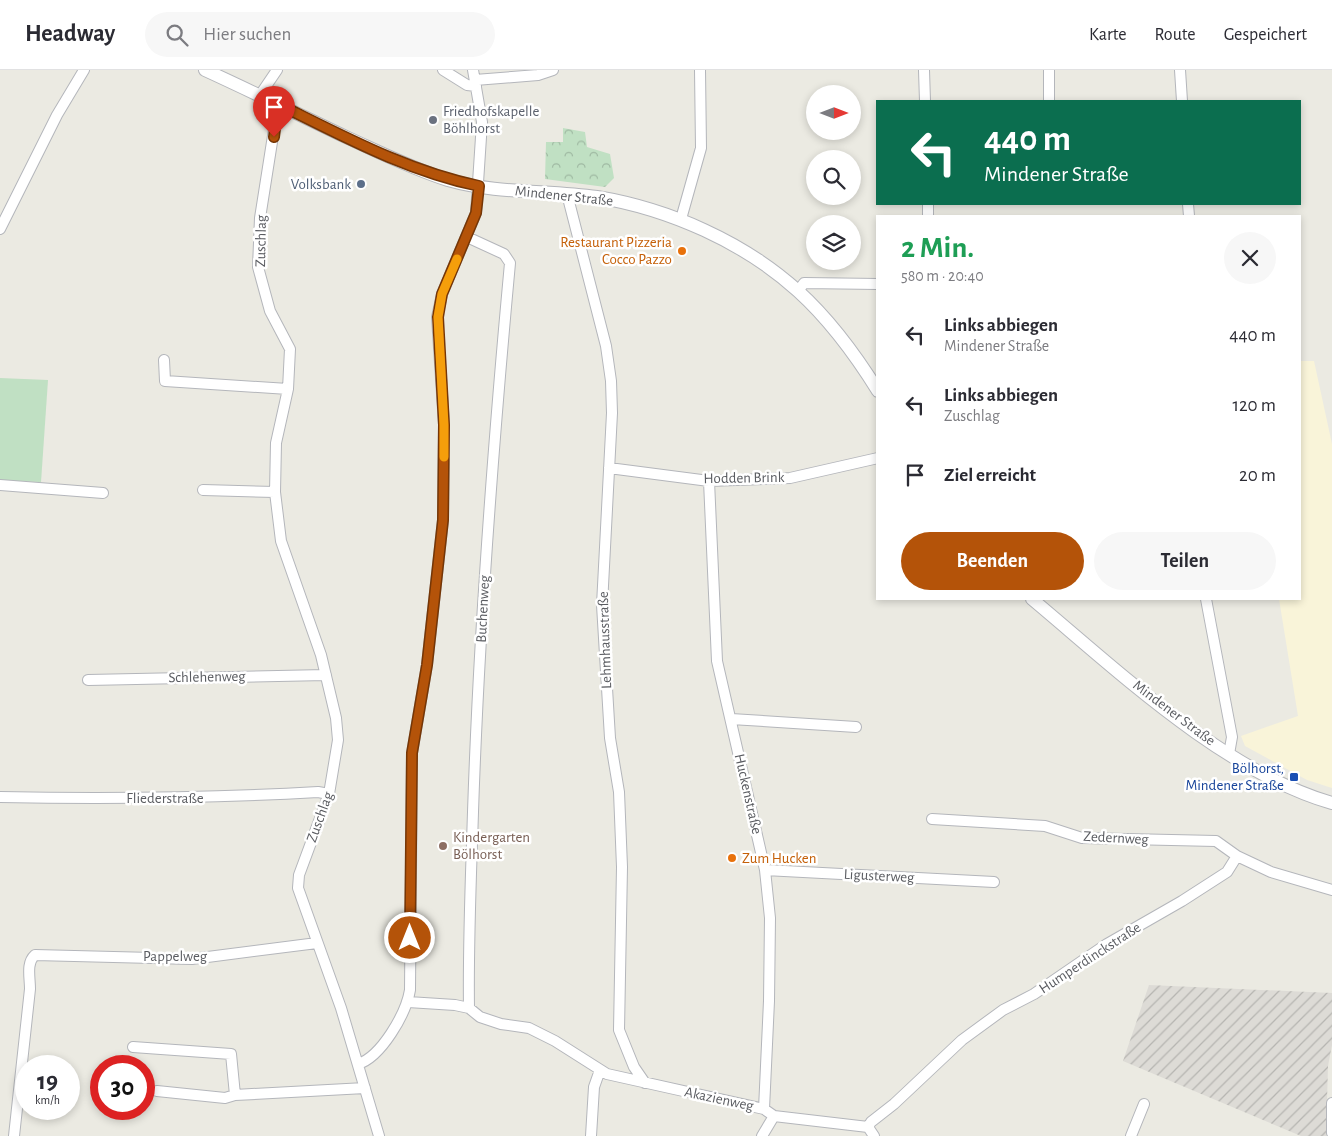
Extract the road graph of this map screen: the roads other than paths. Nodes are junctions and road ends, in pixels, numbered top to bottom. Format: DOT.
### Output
graph roads {
  1 [pos="84,70"];
  2 [pos="205,70"];
  3 [pos="277,70"];
  4 [pos="443,70"];
  5 [pos="553,70"];
  6 [pos="700,70"];
  7 [pos="924,70"];
  8 [pos="1049,70"];
  9 [pos="1180,70"];
  10 [pos="475,79"];
  11 [pos="260,95"];
  12 [pos="925,100"];
  13 [pos="1049,100"];
  14 [pos="1182,100"];
  15 [pos="278,104"];
  16 [pos="479,186"];
  17 [pos="567,194"];
  18 [pos="681,219"];
  19 [pos="0,229"];
  20 [pos="467,237"];
  21 [pos="876,284"];
  22 [pos="798,291"];
  23 [pos="164,360"];
  24 [pos="876,388"];
  25 [pos="288,389"];
  26 [pos="876,458"];
  27 [pos="609,468"];
  28 [pos="710,481"];
  29 [pos="0,486"];
  30 [pos="203,490"];
  31 [pos="275,492"];
  32 [pos="103,494"];
  33 [pos="1033,600"];
  34 [pos="1206,600"];
  35 [pos="326,675"];
  36 [pos="88,680"];
  37 [pos="731,719"];
  38 [pos="856,726"];
  39 [pos="1229,754"];
  40 [pos="329,794"];
  41 [pos="0,797"];
  42 [pos="1332,802"];
  43 [pos="932,819"];
  44 [pos="1237,856"];
  45 [pos="765,870"];
  46 [pos="994,882"];
  47 [pos="1332,890"];
  48 [pos="317,943"];
  49 [pos="408,1002"];
  50 [pos="469,1008"];
  51 [pos="133,1047"];
  52 [pos="358,1064"];
  53 [pos="600,1070"];
  54 [pos="645,1083"];
  55 [pos="366,1088"];
  56 [pos="157,1092"];
  57 [pos="235,1095"];
  58 [pos="1332,1103"];
  59 [pos="1144,1104"];
  60 [pos="764,1109"];
  61 [pos="774,1116"];
  62 [pos="870,1133"];
  63 [pos="1332,1133"];
  64 [pos="14,1136"];
  65 [pos="379,1136"];
  66 [pos="591,1136"];
  67 [pos="762,1136"];
  68 [pos="1131,1136"];
  1 -- 19 [label="street"];
  2 -- 11 [label="street, Mindener Straße"];
  3 -- 11 [label="street"];
  4 -- 10 [label="street"];
  5 -- 10 [label="street"];
  6 -- 18 [label="street"];
  7 -- 12 [label="street"];
  8 -- 13 [label="street"];
  9 -- 14 [label="street"];
  10 -- 16 [label="street"];
  11 -- 15 [label="street, Mindener Straße"];
  15 -- 16 [label="street, Mindener Straße"];
  15 -- 25 [label="street, Zuschlag"];
  16 -- 17 [label="street, Mindener Straße"];
  16 -- 20 [label="street"];
  17 -- 18 [label="street, Mindener Straße"];
  17 -- 27 [label="street, Lehmhausstraße"];
  18 -- 22 [label="street, Mindener Straße"];
  20 -- 49 [label="street"];
  20 -- 50 [label="street, Buchenweg"];
  21 -- 22 [label="street"];
  22 -- 24 [label="street, Mindener Straße"];
  23 -- 25 [label="street"];
  25 -- 31 [label="street, Zuschlag"];
  26 -- 28 [label="street, Hodden Brink"];
  27 -- 28 [label="street, Hodden Brink"];
  27 -- 54 [label="street, Lehmhausstraße"];
  28 -- 37 [label="street, Huckenstraße"];
  29 -- 32 [label="street"];
  30 -- 31 [label="street"];
  31 -- 35 [label="street, Zuschlag"];
  33 -- 39 [label="street, Mindener Straße"];
  34 -- 39 [label="street"];
  35 -- 36 [label="street, Schlehenweg"];
  35 -- 40 [label="street, Zuschlag"];
  37 -- 38 [label="street"];
  37 -- 45 [label="street, Huckenstraße"];
  39 -- 42 [label="street, Mindener Straße"];
  40 -- 41 [label="street, Fliederstraße"];
  40 -- 48 [label="street, Zuschlag"];
  43 -- 44 [label="street, Zedernweg"];
  44 -- 47 [label="street"];
  44 -- 62 [label="street, Humperdinckstraße"];
  45 -- 46 [label="street, Ligusterweg"];
  45 -- 60 [label="street, Huckenstraße"];
  48 -- 52 [label="street, Zuschlag"];
  48 -- 64 [label="street, Pappelweg"];
  49 -- 50 [label="street, Akazienweg"];
  49 -- 52 [label="street"];
  50 -- 53 [label="street, Akazienweg"];
  51 -- 57 [label="street"];
  52 -- 55 [label="street, Zuschlag"];
  53 -- 54 [label="street, Akazienweg"];
  53 -- 66 [label="street"];
  54 -- 60 [label="street, Akazienweg"];
  55 -- 57 [label="street"];
  55 -- 65 [label="street, Zuschlag"];
  56 -- 57 [label="street"];
  58 -- 63 [label="street"];
  59 -- 68 [label="street"];
  60 -- 61 [label="street, Akazienweg"];
  61 -- 62 [label="street, Akazienweg"];
  61 -- 67 [label="street"];
}
